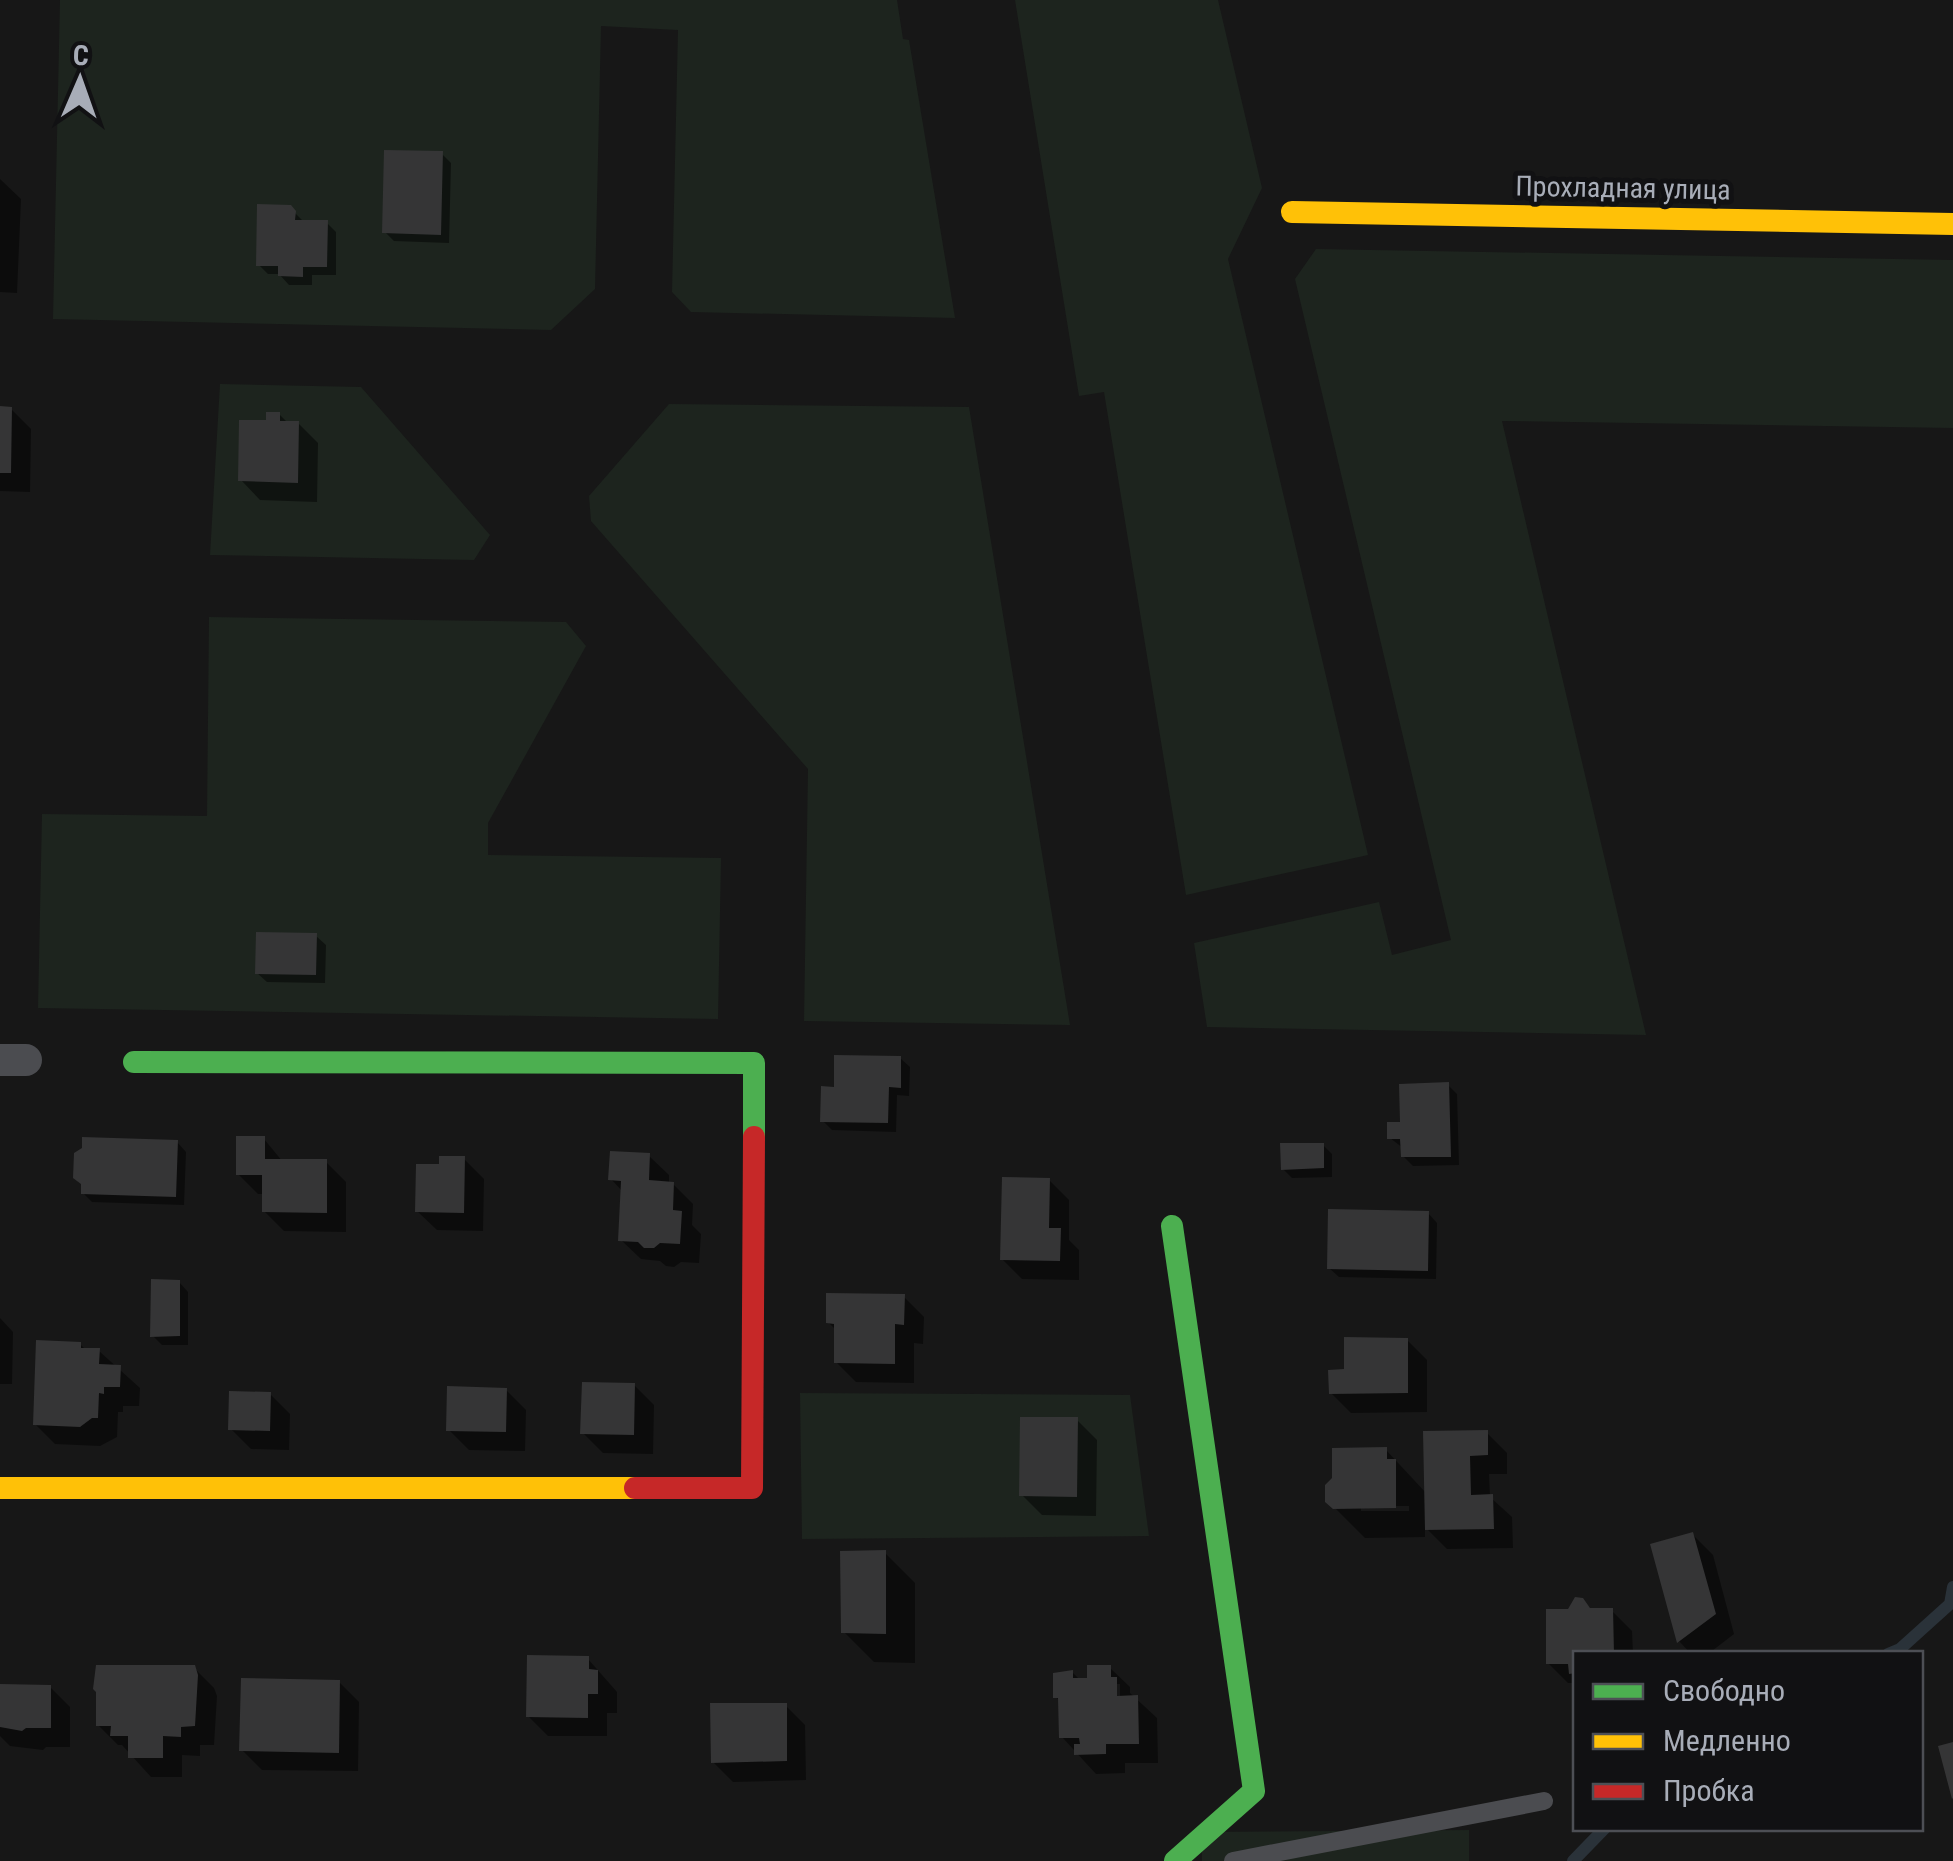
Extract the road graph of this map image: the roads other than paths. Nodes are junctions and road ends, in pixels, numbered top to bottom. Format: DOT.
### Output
graph roads {
  1 [pos="1292,212"];
  2 [pos="1953,224"];
  3 [pos="134,1062"];
  4 [pos="1172,1226"];
  5 [pos="0,1488"];
  6 [pos="1544,1801"];
  7 [pos="1176,1861"];
  8 [pos="1233,1861"];
  1 -- 2 [label="street, Прохладная улица"];
  3 -- 5 [label="street"];
  4 -- 7 [label="street"];
  6 -- 8 [label="lane"];
}
